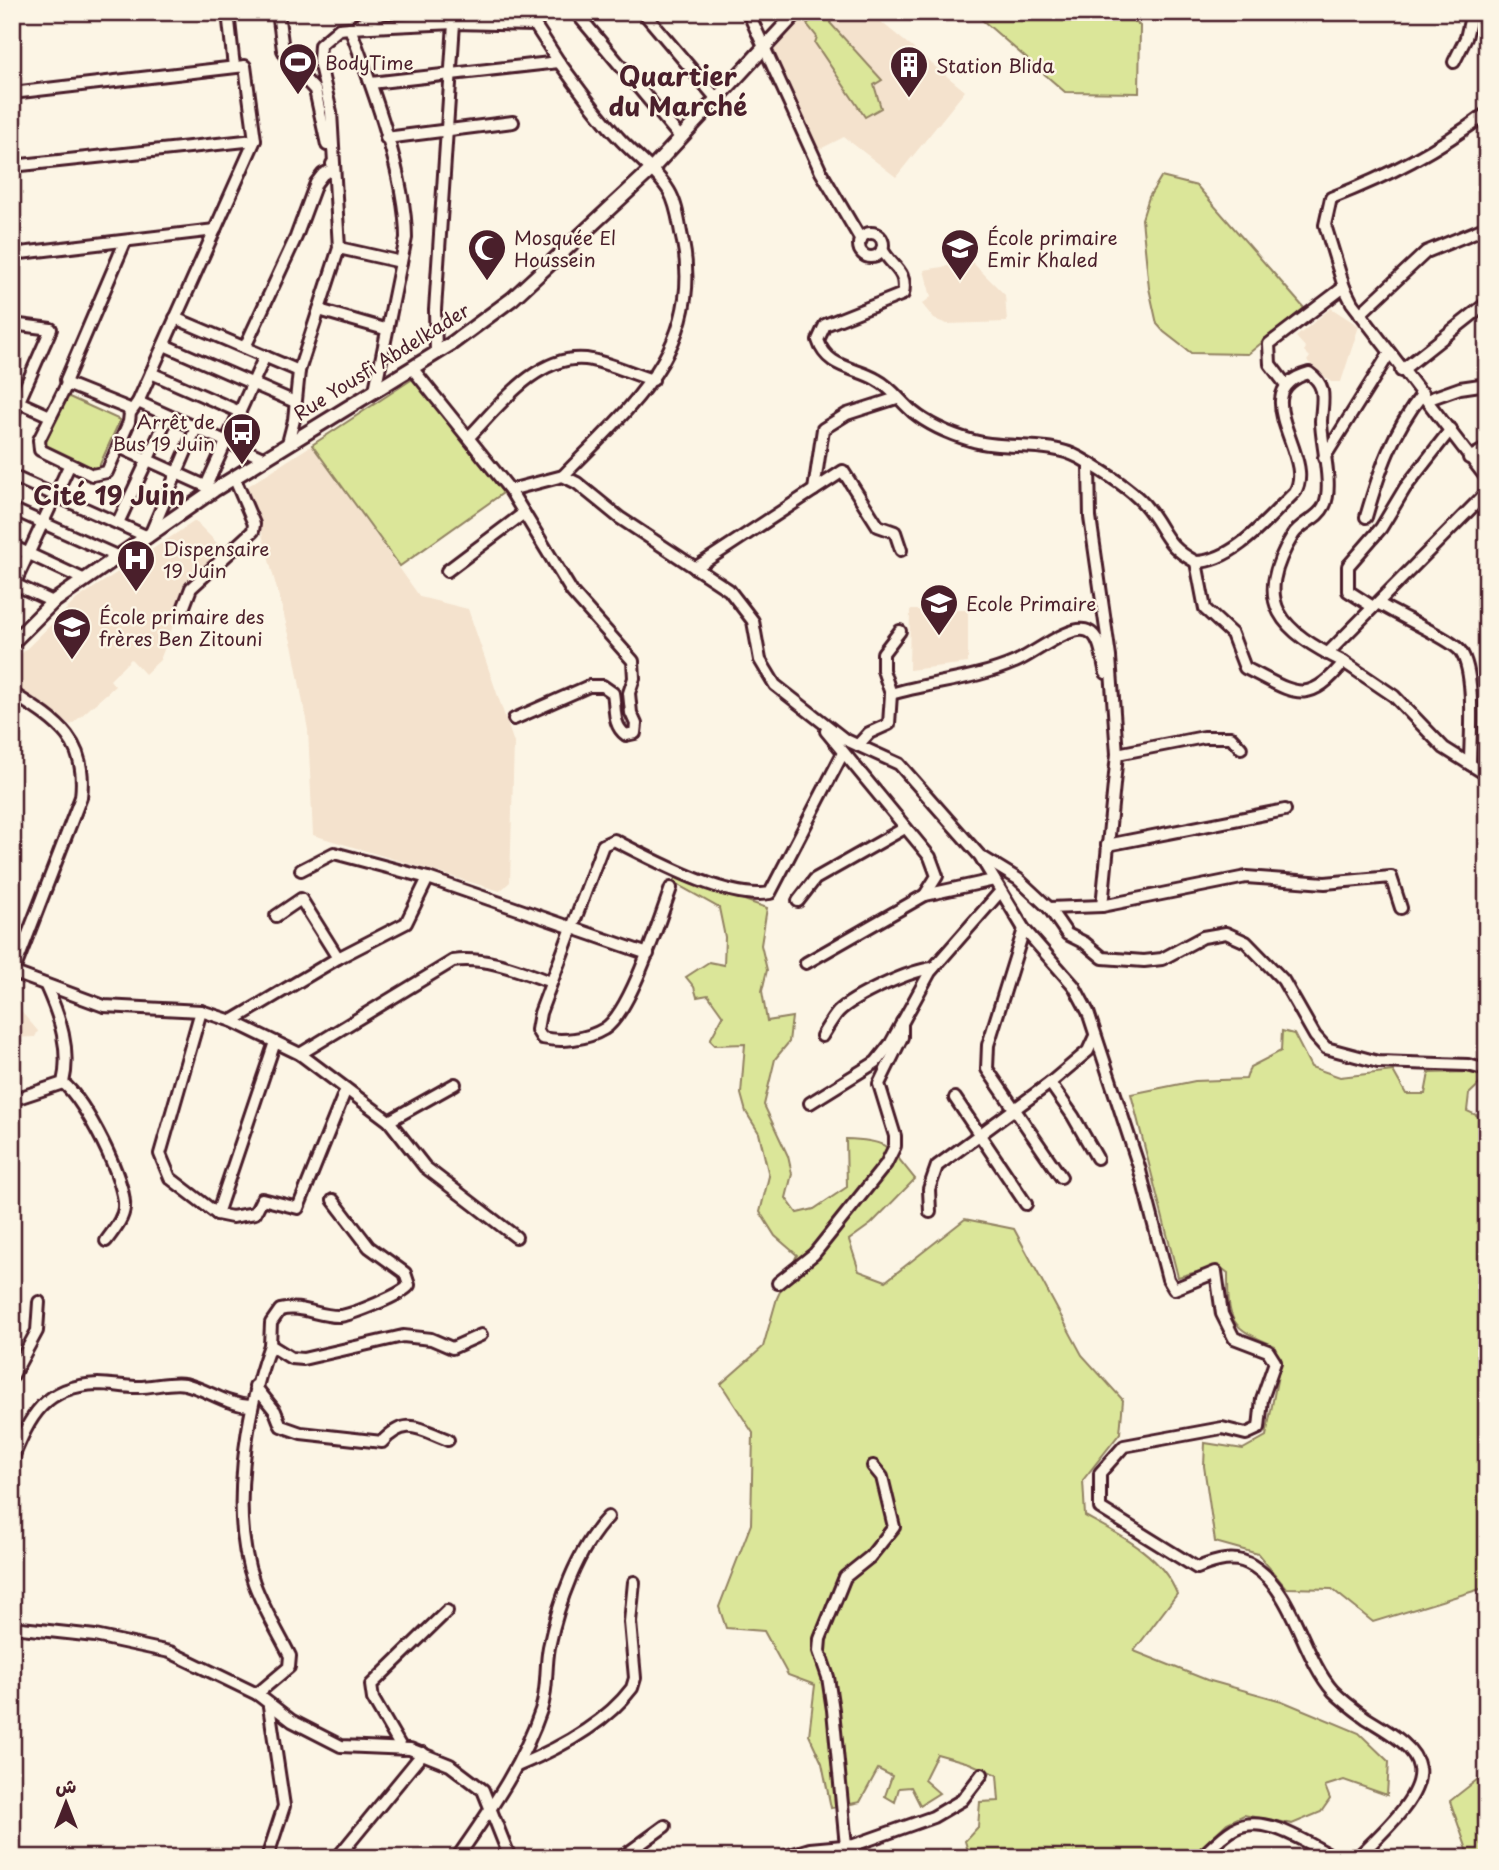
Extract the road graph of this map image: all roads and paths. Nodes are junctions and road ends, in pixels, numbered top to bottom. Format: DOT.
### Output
graph roads {
  1 [pos="228,12"];
  2 [pos="278,12"];
  3 [pos="388,12"];
  4 [pos="643,12"];
  5 [pos="748,12"];
  6 [pos="797,12"];
  7 [pos="1472,12"];
  8 [pos="578,15"];
  9 [pos="445,20"];
  10 [pos="350,28"];
  11 [pos="765,45"];
  12 [pos="559,62"];
  13 [pos="1454,62"];
  14 [pos="234,67"];
  15 [pos="449,74"];
  16 [pos="371,83"];
  17 [pos="12,93"];
  18 [pos="716,98"];
  19 [pos="1487,113"];
  20 [pos="513,122"];
  21 [pos="446,130"];
  22 [pos="680,137"];
  23 [pos="386,138"];
  24 [pos="255,140"];
  25 [pos="12,166"];
  26 [pos="334,170"];
  27 [pos="650,171"];
  28 [pos="1487,228"];
  29 [pos="215,230"];
  30 [pos="861,236"];
  31 [pos="125,243"];
  32 [pos="339,248"];
  33 [pos="12,254"];
  34 [pos="883,254"];
  35 [pos="401,262"];
  36 [pos="1344,286"];
  37 [pos="1487,303"];
  38 [pos="319,310"];
  39 [pos="1360,314"];
  40 [pos="175,318"];
  41 [pos="12,324"];
  42 [pos="385,329"];
  43 [pos="164,345"];
  44 [pos="245,347"];
  45 [pos="436,353"];
  46 [pos="1389,354"];
  47 [pos="265,356"];
  48 [pos="412,368"];
  49 [pos="1401,370"];
  50 [pos="299,371"];
  51 [pos="151,373"];
  52 [pos="1487,376"];
  53 [pos="653,380"];
  54 [pos="67,384"];
  55 [pos="252,384"];
  56 [pos="1487,384"];
  57 [pos="1286,385"];
  58 [pos="1460,388"];
  59 [pos="375,390"];
  60 [pos="1426,396"];
  61 [pos="897,398"];
  62 [pos="16,400"];
  63 [pos="138,402"];
  64 [pos="295,402"];
  65 [pos="240,412"];
  66 [pos="1321,412"];
  67 [pos="130,413"];
  68 [pos="50,416"];
  69 [pos="167,416"];
  70 [pos="12,417"];
  71 [pos="196,428"];
  72 [pos="1451,429"];
  73 [pos="1344,430"];
  74 [pos="470,438"];
  75 [pos="226,442"];
  76 [pos="288,443"];
  77 [pos="119,447"];
  78 [pos="1487,448"];
  79 [pos="1324,458"];
  80 [pos="1469,458"];
  81 [pos="265,459"];
  82 [pos="147,460"];
  83 [pos="69,466"];
  84 [pos="1089,467"];
  85 [pos="176,473"];
  86 [pos="12,476"];
  87 [pos="563,476"];
  88 [pos="234,477"];
  89 [pos="1487,480"];
  90 [pos="210,488"];
  91 [pos="510,490"];
  92 [pos="814,490"];
  93 [pos="1487,492"];
  94 [pos="55,495"];
  95 [pos="12,509"];
  96 [pos="524,513"];
  97 [pos="1366,517"];
  98 [pos="43,523"];
  99 [pos="118,523"];
  100 [pos="149,536"];
  101 [pos="12,546"];
  102 [pos="901,550"];
  103 [pos="29,553"];
  104 [pos="119,557"];
  105 [pos="1196,562"];
  106 [pos="695,568"];
  107 [pos="447,571"];
  108 [pos="85,580"];
  109 [pos="13,585"];
  110 [pos="53,602"];
  111 [pos="1375,605"];
  112 [pos="183,609"];
  113 [pos="900,631"];
  114 [pos="12,643"];
  115 [pos="1328,654"];
  116 [pos="1344,662"];
  117 [pos="12,693"];
  118 [pos="1111,693"];
  119 [pos="891,694"];
  120 [pos="514,719"];
  121 [pos="820,723"];
  122 [pos="858,745"];
  123 [pos="1241,748"];
  124 [pos="843,753"];
  125 [pos="1117,754"];
  126 [pos="1470,764"];
  127 [pos="1487,775"];
  128 [pos="1284,810"];
  129 [pos="905,828"];
  130 [pos="1107,845"];
  131 [pos="980,856"];
  132 [pos="301,870"];
  133 [pos="428,878"];
  134 [pos="994,880"];
  135 [pos="671,888"];
  136 [pos="1000,892"];
  137 [pos="925,895"];
  138 [pos="798,901"];
  139 [pos="1102,906"];
  140 [pos="1049,908"];
  141 [pos="1401,908"];
  142 [pos="276,916"];
  143 [pos="573,926"];
  144 [pos="1024,929"];
  145 [pos="648,954"];
  146 [pos="338,958"];
  147 [pos="806,963"];
  148 [pos="933,968"];
  149 [pos="13,973"];
  150 [pos="551,982"];
  151 [pos="46,986"];
  152 [pos="201,1011"];
  153 [pos="232,1021"];
  154 [pos="902,1022"];
  155 [pos="822,1036"];
  156 [pos="1095,1036"];
  157 [pos="275,1041"];
  158 [pos="300,1054"];
  159 [pos="1487,1070"];
  160 [pos="63,1083"];
  161 [pos="1049,1083"];
  162 [pos="455,1084"];
  163 [pos="346,1089"];
  164 [pos="955,1098"];
  165 [pos="12,1100"];
  166 [pos="810,1102"];
  167 [pos="1016,1109"];
  168 [pos="389,1121"];
  169 [pos="980,1135"];
  170 [pos="1097,1158"];
  171 [pos="1061,1177"];
  172 [pos="333,1200"];
  173 [pos="1026,1204"];
  174 [pos="930,1212"];
  175 [pos="217,1214"];
  176 [pos="516,1237"];
  177 [pos="106,1241"];
  178 [pos="778,1283"];
  179 [pos="39,1302"];
  180 [pos="481,1335"];
  181 [pos="270,1345"];
  182 [pos="12,1377"];
  183 [pos="255,1386"];
  184 [pos="250,1406"];
  185 [pos="448,1440"];
  186 [pos="12,1460"];
  187 [pos="873,1466"];
  188 [pos="608,1517"];
  189 [pos="634,1581"];
  190 [pos="447,1611"];
  191 [pos="12,1627"];
  192 [pos="257,1694"];
  193 [pos="269,1706"];
  194 [pos="402,1749"];
  195 [pos="423,1753"];
  196 [pos="517,1766"];
  197 [pos="982,1774"];
  198 [pos="492,1808"];
  199 [pos="665,1826"];
  200 [pos="846,1846"];
  201 [pos="267,1858"];
  202 [pos="338,1858"];
  203 [pos="457,1858"];
  204 [pos="510,1858"];
  205 [pos="621,1858"];
  206 [pos="780,1858"];
  207 [pos="1200,1858"];
  208 [pos="1336,1858"];
  209 [pos="1357,1858"];
  1 -- 14 [label="street"];
  2 -- 26 [label="street"];
  3 -- 10 [label="street"];
  4 -- 18 [label="street"];
  5 -- 11 [label="street"];
  6 -- 11 [label="main road, Rue Yousfi Abdelkader"];
  7 -- 13 [label="street"];
  8 -- 22 [label="street"];
  9 -- 10 [label="street"];
  9 -- 12 [label="street"];
  9 -- 15 [label="street"];
  10 -- 16 [label="street"];
  10 -- 26 [label="street"];
  11 -- 18 [label="main road, Rue Yousfi Abdelkader"];
  11 -- 30 [label="street"];
  12 -- 15 [label="street"];
  12 -- 27 [label="street"];
  14 -- 17 [label="street"];
  14 -- 24 [label="street"];
  15 -- 16 [label="street"];
  15 -- 21 [label="street"];
  16 -- 23 [label="street"];
  18 -- 22 [label="main road, Rue Yousfi Abdelkader"];
  19 -- 36 [label="street"];
  20 -- 21 [label="street"];
  21 -- 23 [label="street"];
  21 -- 45 [label="street"];
  22 -- 27 [label="main road, Rue Yousfi Abdelkader"];
  23 -- 35 [label="street"];
  24 -- 25 [label="street"];
  24 -- 29 [label="street"];
  26 -- 32 [label="street"];
  26 -- 44 [label="street"];
  27 -- 45 [label="main road, Rue Yousfi Abdelkader"];
  27 -- 53 [label="street"];
  28 -- 39 [label="street"];
  29 -- 31 [label="street"];
  29 -- 40 [label="street"];
  30 -- 34 [label="street"];
  30 -- 34 [label="street"];
  31 -- 33 [label="street"];
  31 -- 54 [label="street"];
  32 -- 35 [label="street"];
  32 -- 38 [label="street"];
  34 -- 61 [label="street"];
  35 -- 42 [label="street"];
  36 -- 39 [label="street"];
  36 -- 57 [label="street"];
  37 -- 49 [label="street"];
  38 -- 42 [label="street"];
  38 -- 50 [label="street"];
  39 -- 46 [label="street"];
  40 -- 43 [label="street"];
  40 -- 44 [label="street"];
  41 -- 62 [label="street"];
  42 -- 59 [label="street"];
  43 -- 51 [label="street"];
  43 -- 55 [label="street"];
  44 -- 47 [label="street"];
  45 -- 48 [label="main road, Rue Yousfi Abdelkader"];
  46 -- 49 [label="street"];
  46 -- 73 [label="street"];
  47 -- 50 [label="street"];
  47 -- 55 [label="street"];
  48 -- 59 [label="main road, Rue Yousfi Abdelkader"];
  48 -- 74 [label="street"];
  49 -- 60 [label="street"];
  50 -- 64 [label="street"];
  51 -- 63 [label="street"];
  51 -- 65 [label="street"];
  52 -- 58 [label="street"];
  53 -- 74 [label="street"];
  53 -- 87 [label="street"];
  54 -- 67 [label="street"];
  54 -- 68 [label="street"];
  55 -- 64 [label="street"];
  55 -- 65 [label="street"];
  56 -- 58 [label="street"];
  57 -- 66 [label="street"];
  57 -- 105 [label="street"];
  58 -- 60 [label="street"];
  59 -- 76 [label="main road, Rue Yousfi Abdelkader"];
  60 -- 72 [label="street"];
  60 -- 97 [label="street"];
  61 -- 84 [label="street"];
  61 -- 92 [label="street"];
  62 -- 68 [label="street"];
  62 -- 70 [label="street"];
  63 -- 67 [label="street"];
  63 -- 69 [label="street"];
  64 -- 76 [label="street"];
  65 -- 75 [label="street"];
  66 -- 73 [label="street"];
  66 -- 79 [label="street"];
  67 -- 77 [label="street"];
  68 -- 83 [label="street"];
  69 -- 71 [label="street"];
  69 -- 82 [label="street"];
  71 -- 75 [label="street"];
  71 -- 85 [label="street"];
  72 -- 80 [label="street"];
  72 -- 111 [label="street"];
  73 -- 79 [label="street"];
  74 -- 91 [label="street"];
  75 -- 81 [label="street"];
  75 -- 90 [label="street"];
  76 -- 81 [label="main road, Rue Yousfi Abdelkader"];
  77 -- 82 [label="street"];
  77 -- 83 [label="street"];
  78 -- 80 [label="street"];
  79 -- 115 [label="street"];
  80 -- 89 [label="street"];
  81 -- 88 [label="main road, Rue Yousfi Abdelkader"];
  82 -- 85 [label="street"];
  82 -- 99 [label="street"];
  83 -- 94 [label="street"];
  84 -- 105 [label="street"];
  84 -- 118 [label="street"];
  85 -- 90 [label="street"];
  85 -- 100 [label="street"];
  86 -- 94 [label="street"];
  87 -- 91 [label="street"];
  87 -- 106 [label="street"];
  88 -- 90 [label="main road, Rue Yousfi Abdelkader"];
  88 -- 112 [label="street"];
  90 -- 100 [label="main road, Rue Yousfi Abdelkader"];
  91 -- 96 [label="street"];
  92 -- 102 [label="street"];
  92 -- 106 [label="street"];
  93 -- 111 [label="street"];
  94 -- 98 [label="street"];
  94 -- 99 [label="street"];
  95 -- 98 [label="street"];
  96 -- 107 [label="street"];
  96 -- 120 [label="street"];
  98 -- 103 [label="street"];
  98 -- 104 [label="street"];
  99 -- 100 [label="street"];
  100 -- 104 [label="main road, Rue Yousfi Abdelkader"];
  101 -- 103 [label="street"];
  103 -- 108 [label="street"];
  103 -- 109 [label="street"];
  104 -- 108 [label="main road, Rue Yousfi Abdelkader"];
  105 -- 116 [label="street"];
  106 -- 121 [label="street"];
  108 -- 110 [label="main road, Rue Yousfi Abdelkader"];
  109 -- 110 [label="street"];
  110 -- 114 [label="main road, Rue Yousfi Abdelkader"];
  111 -- 115 [label="street"];
  111 -- 126 [label="street"];
  113 -- 119 [label="street"];
  115 -- 116 [label="street"];
  116 -- 126 [label="street"];
  117 -- 149 [label="street"];
  118 -- 119 [label="street"];
  118 -- 125 [label="street"];
  119 -- 122 [label="street"];
  121 -- 122 [label="street"];
  121 -- 124 [label="street"];
  122 -- 131 [label="street"];
  123 -- 125 [label="street"];
  124 -- 129 [label="street"];
  124 -- 143 [label="street"];
  125 -- 130 [label="street"];
  126 -- 127 [label="street"];
  128 -- 130 [label="street"];
  129 -- 137 [label="street"];
  129 -- 138 [label="street"];
  130 -- 139 [label="street"];
  131 -- 134 [label="street"];
  131 -- 140 [label="street"];
  132 -- 133 [label="street"];
  133 -- 143 [label="street"];
  133 -- 146 [label="street"];
  134 -- 136 [label="street"];
  134 -- 137 [label="street"];
  135 -- 145 [label="street"];
  136 -- 144 [label="street"];
  136 -- 148 [label="street"];
  137 -- 147 [label="street"];
  139 -- 140 [label="street"];
  139 -- 141 [label="street"];
  140 -- 159 [label="street"];
  142 -- 146 [label="street"];
  143 -- 145 [label="street"];
  143 -- 150 [label="street"];
  144 -- 156 [label="street"];
  144 -- 167 [label="street"];
  145 -- 150 [label="street"];
  146 -- 153 [label="street"];
  148 -- 154 [label="street"];
  148 -- 155 [label="street"];
  149 -- 151 [label="street"];
  150 -- 158 [label="street"];
  151 -- 152 [label="street"];
  151 -- 160 [label="street"];
  152 -- 153 [label="street"];
  152 -- 175 [label="street"];
  153 -- 157 [label="street"];
  154 -- 166 [label="street"];
  154 -- 178 [label="street"];
  156 -- 161 [label="street"];
  156 -- 209 [label="street"];
  157 -- 158 [label="street"];
  157 -- 175 [label="street"];
  158 -- 163 [label="street"];
  160 -- 165 [label="street"];
  160 -- 177 [label="street"];
  161 -- 167 [label="street"];
  161 -- 170 [label="street"];
  162 -- 168 [label="street"];
  163 -- 168 [label="street"];
  163 -- 175 [label="street"];
  164 -- 169 [label="street"];
  167 -- 169 [label="street"];
  167 -- 171 [label="street"];
  168 -- 176 [label="street"];
  169 -- 173 [label="street"];
  169 -- 174 [label="street"];
  172 -- 181 [label="street"];
  179 -- 182 [label="street"];
  180 -- 181 [label="street"];
  181 -- 183 [label="street"];
  183 -- 184 [label="street"];
  183 -- 185 [label="street"];
  184 -- 186 [label="street"];
  184 -- 192 [label="street"];
  187 -- 200 [label="street"];
  188 -- 196 [label="street"];
  189 -- 196 [label="street"];
  190 -- 194 [label="street"];
  191 -- 192 [label="street"];
  192 -- 193 [label="street"];
  193 -- 194 [label="street"];
  193 -- 201 [label="street"];
  194 -- 195 [label="street"];
  195 -- 198 [label="street"];
  195 -- 202 [label="street"];
  196 -- 198 [label="street"];
  197 -- 200 [label="street"];
  198 -- 203 [label="street"];
  198 -- 204 [label="street"];
  199 -- 205 [label="street"];
  200 -- 206 [label="street"];
  207 -- 208 [label="street"];
}
